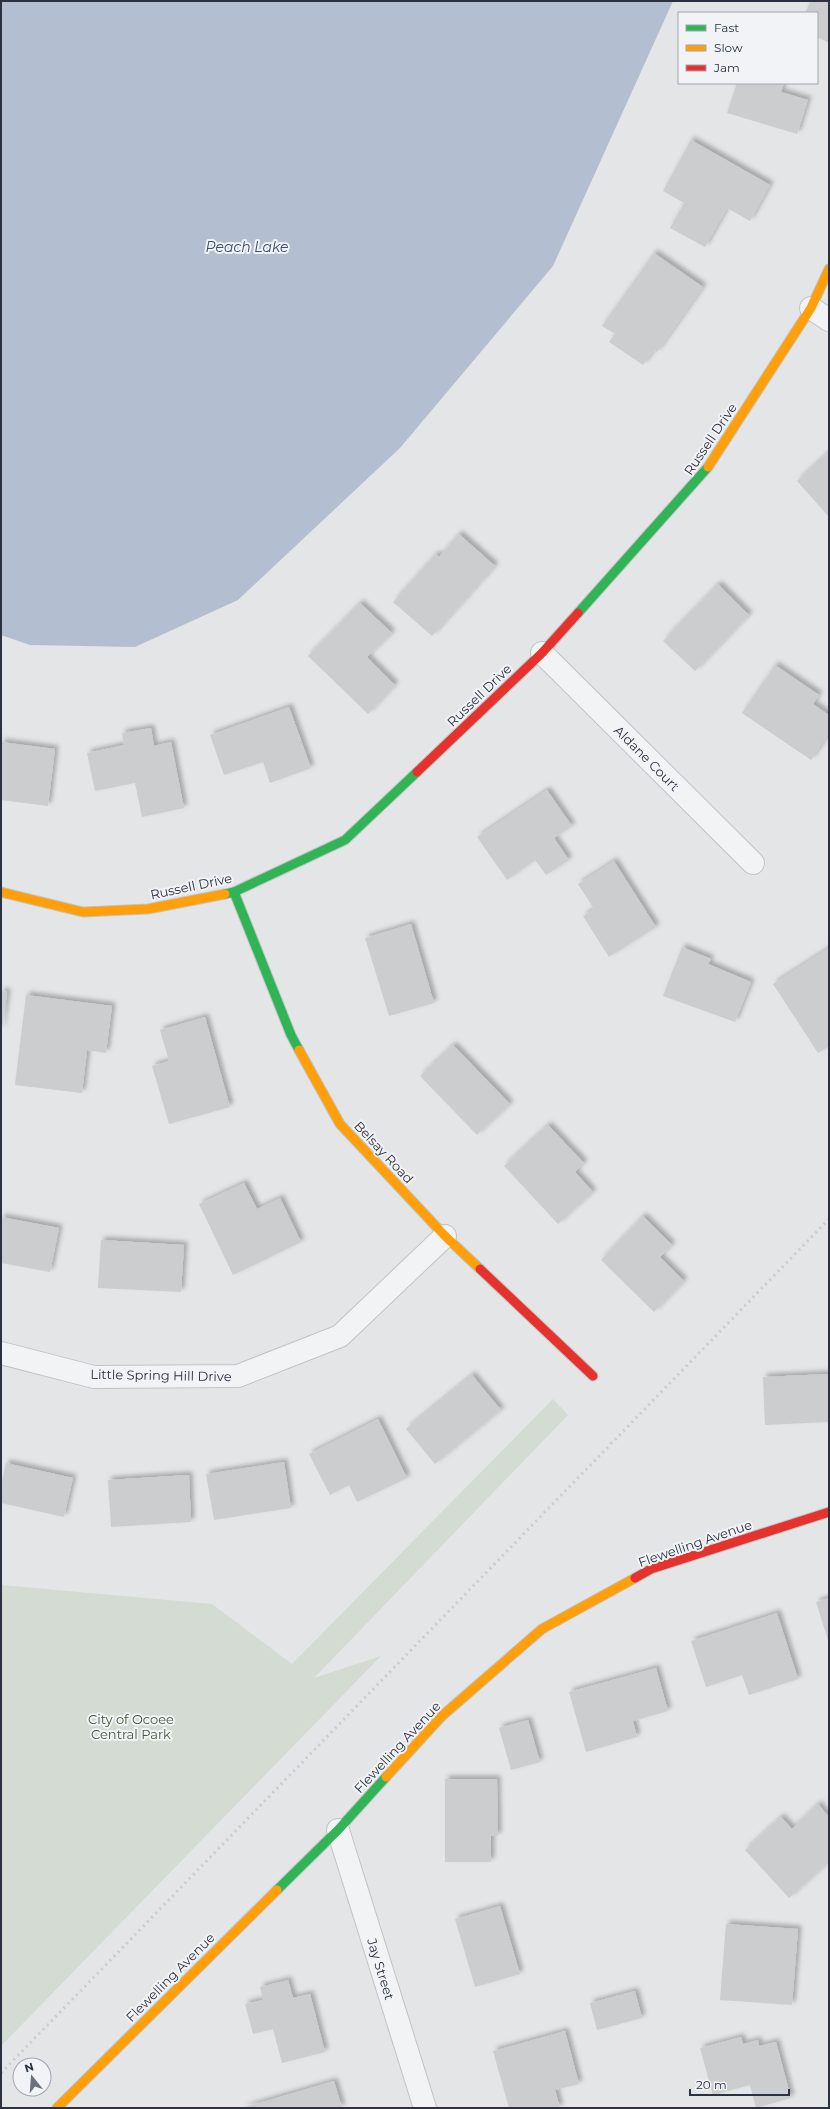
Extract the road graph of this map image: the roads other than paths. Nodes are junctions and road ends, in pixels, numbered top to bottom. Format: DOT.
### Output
graph roads {
  1 [pos="829,269"];
  2 [pos="811,308"];
  3 [pos="829,320"];
  4 [pos="542,653"];
  5 [pos="753,863"];
  6 [pos="1,892"];
  7 [pos="234,892"];
  8 [pos="445,1236"];
  9 [pos="1,1353"];
  10 [pos="593,1376"];
  11 [pos="829,1512"];
  12 [pos="338,1830"];
  13 [pos="57,2108"];
  14 [pos="425,2108"];
  1 -- 2 [label="street, Russell Drive"];
  2 -- 3 [label="street"];
  2 -- 4 [label="street, Russell Drive"];
  4 -- 5 [label="street, Aldane Court"];
  4 -- 7 [label="street, Russell Drive"];
  6 -- 7 [label="street, Russell Drive"];
  7 -- 8 [label="street, Belsay Road"];
  8 -- 9 [label="street, Little Spring Hill Drive"];
  8 -- 10 [label="street, Belsay Road"];
  11 -- 12 [label="street, Flewelling Avenue"];
  12 -- 13 [label="street, Flewelling Avenue"];
  12 -- 14 [label="street, Jay Street"];
}
